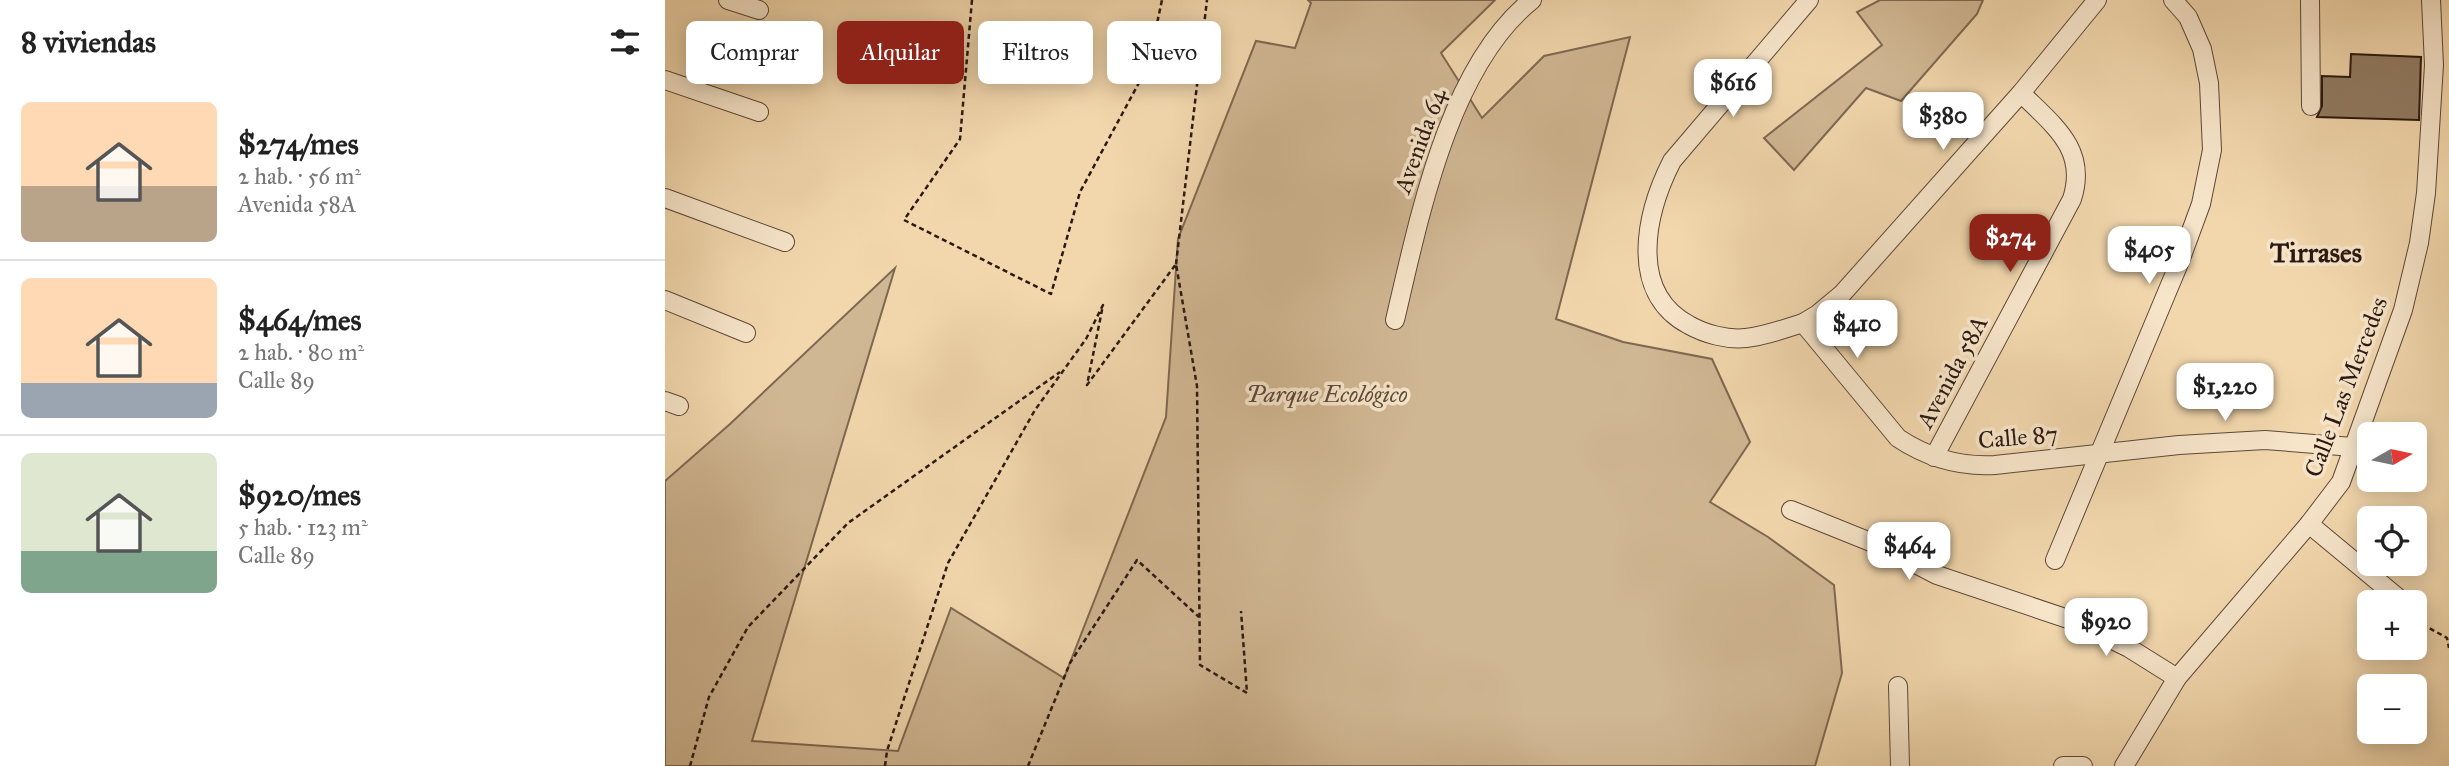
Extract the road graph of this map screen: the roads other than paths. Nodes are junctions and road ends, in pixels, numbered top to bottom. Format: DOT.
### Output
graph roads {
  1 [pos="728,0"];
  2 [pos="1532,0"];
  3 [pos="1809,0"];
  4 [pos="2097,0"];
  5 [pos="2173,0"];
  6 [pos="2310,0"];
  7 [pos="2431,0"];
  8 [pos="759,10"];
  9 [pos="665,80"];
  10 [pos="2021,93"];
  11 [pos="2311,106"];
  12 [pos="759,112"];
  13 [pos="665,198"];
  14 [pos="785,242"];
  15 [pos="665,300"];
  16 [pos="1395,320"];
  17 [pos="1803,323"];
  18 [pos="746,333"];
  19 [pos="2353,447"];
  20 [pos="2099,454"];
  21 [pos="1934,457"];
  22 [pos="1791,510"];
  23 [pos="2309,524"];
  24 [pos="2055,560"];
  25 [pos="2389,590"];
  26 [pos="2177,678"];
  27 [pos="1898,686"];
  28 [pos="1900,766"];
  29 [pos="2063,766"];
  30 [pos="2083,766"];
  31 [pos="2124,766"];
  1 -- 8 [label="street"];
  2 -- 16 [label="street, Avenida 64"];
  3 -- 17 [label="street"];
  4 -- 10 [label="street"];
  5 -- 20 [label="street"];
  6 -- 11 [label="street"];
  7 -- 19 [label="street, Calle Las Mercedes"];
  9 -- 12 [label="street"];
  10 -- 17 [label="street"];
  10 -- 21 [label="street, Avenida 58A"];
  13 -- 14 [label="street"];
  15 -- 18 [label="street"];
  17 -- 21 [label="street, Calle 87"];
  19 -- 20 [label="street, Calle 87"];
  19 -- 23 [label="street, Calle Las Mercedes"];
  20 -- 21 [label="street, Calle 87"];
  20 -- 24 [label="street"];
  22 -- 26 [label="street"];
  23 -- 25 [label="street"];
  23 -- 26 [label="street, Calle Las Mercedes"];
  26 -- 31 [label="street, Calle Las Mercedes"];
  27 -- 28 [label="street"];
  29 -- 30 [label="street"];
}
